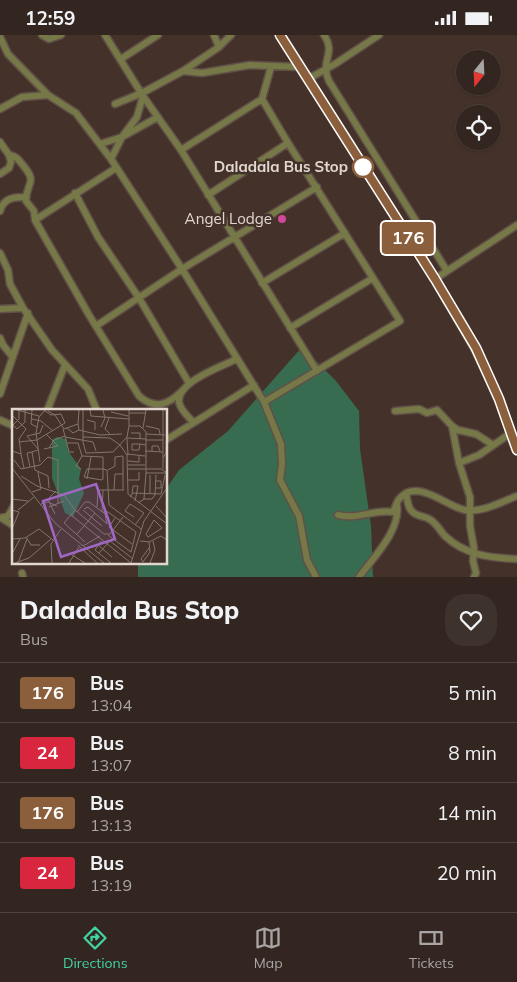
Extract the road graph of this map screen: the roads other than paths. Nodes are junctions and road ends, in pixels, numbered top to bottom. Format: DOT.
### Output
graph roads {
  1 [pos="42,35"];
  2 [pos="60,35"];
  3 [pos="105,35"];
  4 [pos="158,35"];
  5 [pos="214,35"];
  6 [pos="231,35"];
  7 [pos="280,35"];
  8 [pos="324,35"];
  9 [pos="379,35"];
  10 [pos="0,37"];
  11 [pos="219,47"];
  12 [pos="121,59"];
  13 [pos="271,67"];
  14 [pos="300,67"];
  15 [pos="324,70"];
  16 [pos="183,71"];
  17 [pos="308,79"];
  18 [pos="48,95"];
  19 [pos="142,95"];
  20 [pos="262,99"];
  21 [pos="115,104"];
  22 [pos="0,109"];
  23 [pos="158,117"];
  24 [pos="122,137"];
  25 [pos="0,142"];
  26 [pos="288,143"];
  27 [pos="100,144"];
  28 [pos="181,151"];
  29 [pos="9,155"];
  30 [pos="111,159"];
  31 [pos="116,168"];
  32 [pos="0,174"];
  33 [pos="317,187"];
  34 [pos="76,193"];
  35 [pos="208,195"];
  36 [pos="26,197"];
  37 [pos="0,211"];
  38 [pos="35,220"];
  39 [pos="517,225"];
  40 [pos="345,233"];
  41 [pos="234,237"];
  42 [pos="0,253"];
  43 [pos="182,269"];
  44 [pos="447,271"];
  45 [pos="373,277"];
  46 [pos="435,279"];
  47 [pos="262,283"];
  48 [pos="139,298"];
  49 [pos="0,309"];
  50 [pos="25,310"];
  51 [pos="96,326"];
  52 [pos="290,328"];
  53 [pos="0,338"];
  54 [pos="12,356"];
  55 [pos="237,359"];
  56 [pos="65,365"];
  57 [pos="317,371"];
  58 [pos="189,383"];
  59 [pos="254,385"];
  60 [pos="182,391"];
  61 [pos="0,393"];
  62 [pos="264,402"];
  63 [pos="154,408"];
  64 [pos="48,409"];
  65 [pos="96,409"];
  66 [pos="395,411"];
  67 [pos="0,420"];
  68 [pos="193,422"];
  69 [pos="12,425"];
  70 [pos="452,426"];
  71 [pos="511,433"];
  72 [pos="168,439"];
  73 [pos="492,445"];
  74 [pos="517,450"];
  75 [pos="459,463"];
  76 [pos="406,493"];
  77 [pos="517,496"];
  78 [pos="396,504"];
  79 [pos="12,510"];
  80 [pos="471,510"];
  81 [pos="338,515"];
  82 [pos="1,519"];
  83 [pos="475,554"];
  84 [pos="517,559"];
  85 [pos="316,577"];
  86 [pos="359,577"];
  87 [pos="474,577"];
  1 -- 2 [label="street"];
  3 -- 12 [label="street"];
  4 -- 12 [label="street"];
  5 -- 11 [label="street"];
  6 -- 11 [label="street"];
  7 -- 14 [label="highway"];
  8 -- 15 [label="street"];
  9 -- 15 [label="street"];
  10 -- 18 [label="street"];
  11 -- 16 [label="street"];
  12 -- 19 [label="street"];
  13 -- 14 [label="street"];
  13 -- 16 [label="street"];
  13 -- 20 [label="street"];
  14 -- 17 [label="highway"];
  15 -- 17 [label="street"];
  15 -- 44 [label="street"];
  16 -- 19 [label="street"];
  17 -- 46 [label="highway"];
  18 -- 22 [label="street"];
  18 -- 27 [label="street"];
  19 -- 21 [label="street"];
  19 -- 23 [label="street"];
  19 -- 24 [label="street"];
  20 -- 26 [label="street"];
  20 -- 28 [label="street"];
  23 -- 24 [label="street"];
  23 -- 28 [label="street"];
  24 -- 27 [label="street"];
  24 -- 30 [label="street"];
  25 -- 29 [label="street"];
  26 -- 33 [label="street"];
  26 -- 35 [label="street"];
  27 -- 30 [label="street"];
  28 -- 35 [label="street"];
  29 -- 32 [label="street"];
  29 -- 36 [label="street"];
  30 -- 31 [label="street"];
  31 -- 34 [label="street"];
  31 -- 43 [label="street"];
  33 -- 40 [label="street"];
  33 -- 41 [label="street"];
  34 -- 38 [label="street"];
  34 -- 48 [label="street"];
  35 -- 41 [label="street"];
  36 -- 37 [label="street"];
  36 -- 38 [label="street"];
  38 -- 51 [label="street"];
  39 -- 44 [label="street"];
  40 -- 45 [label="street"];
  40 -- 47 [label="street"];
  41 -- 43 [label="street"];
  41 -- 47 [label="street"];
  42 -- 50 [label="street"];
  43 -- 48 [label="street"];
  43 -- 55 [label="street"];
  44 -- 46 [label="street"];
  45 -- 52 [label="street"];
  45 -- 57 [label="street"];
  46 -- 71 [label="highway"];
  47 -- 52 [label="street"];
  48 -- 51 [label="street"];
  48 -- 58 [label="street"];
  49 -- 50 [label="street"];
  50 -- 54 [label="street"];
  50 -- 56 [label="street"];
  51 -- 63 [label="street"];
  52 -- 57 [label="street"];
  53 -- 54 [label="street"];
  54 -- 61 [label="street"];
  55 -- 58 [label="street"];
  55 -- 59 [label="street"];
  56 -- 64 [label="street"];
  56 -- 65 [label="street"];
  57 -- 62 [label="street"];
  58 -- 60 [label="street"];
  59 -- 62 [label="street"];
  59 -- 68 [label="street"];
  60 -- 63 [label="street"];
  60 -- 68 [label="street"];
  62 -- 85 [label="street"];
  66 -- 70 [label="street"];
  67 -- 69 [label="street"];
  68 -- 72 [label="street"];
  70 -- 73 [label="street"];
  70 -- 75 [label="street"];
  71 -- 73 [label="street"];
  71 -- 74 [label="highway"];
  73 -- 75 [label="street"];
  75 -- 80 [label="street"];
  76 -- 78 [label="street"];
  76 -- 80 [label="street"];
  76 -- 83 [label="street"];
  77 -- 80 [label="street"];
  78 -- 81 [label="street"];
  78 -- 86 [label="street"];
  79 -- 82 [label="street"];
  80 -- 83 [label="street"];
  83 -- 84 [label="street"];
  83 -- 87 [label="street"];
}
